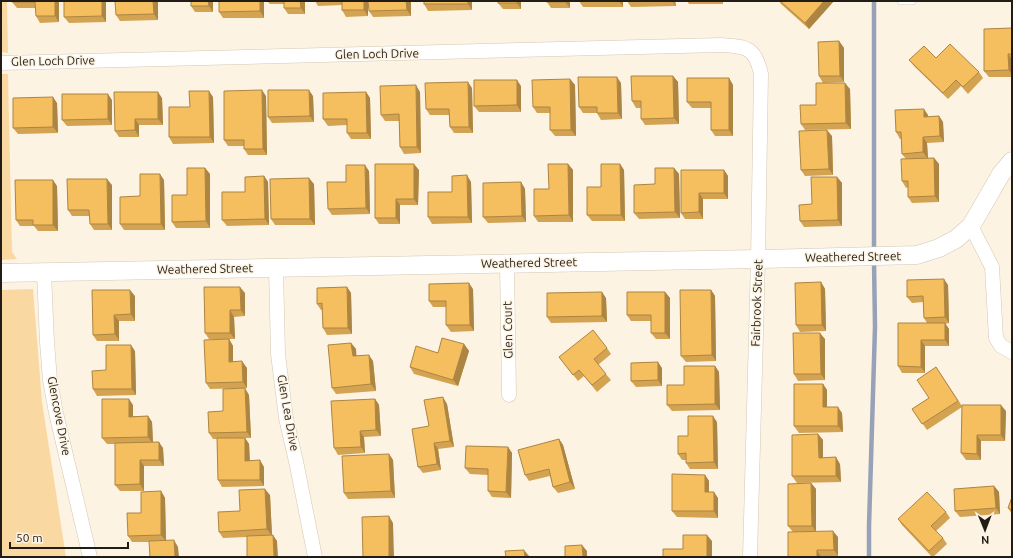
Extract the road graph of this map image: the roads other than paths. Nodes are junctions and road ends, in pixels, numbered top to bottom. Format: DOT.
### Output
graph roads {
  1 [pos="901,1"];
  2 [pos="912,1"];
  3 [pos="752,51"];
  4 [pos="1,63"];
  5 [pos="1012,161"];
  6 [pos="971,226"];
  7 [pos="758,259"];
  8 [pos="507,264"];
  9 [pos="276,268"];
  10 [pos="44,272"];
  11 [pos="1,273"];
  12 [pos="1012,352"];
  13 [pos="509,395"];
  14 [pos="90,557"];
  15 [pos="315,557"];
  16 [pos="750,557"];
  1 -- 2 [label="lane"];
  3 -- 4 [label="street, Glen Loch Drive"];
  3 -- 7 [label="street, Fairbrook Street"];
  5 -- 6 [label="street, Weathered Street"];
  6 -- 7 [label="street, Weathered Street"];
  6 -- 12 [label="street"];
  7 -- 8 [label="street, Weathered Street"];
  7 -- 16 [label="street, Fairbrook Street"];
  8 -- 9 [label="street, Weathered Street"];
  8 -- 13 [label="street, Glen Court"];
  9 -- 10 [label="street, Weathered Street"];
  9 -- 15 [label="street, Glen Lea Drive"];
  10 -- 11 [label="street, Weathered Street"];
  10 -- 14 [label="street, Glencove Drive"];
}
